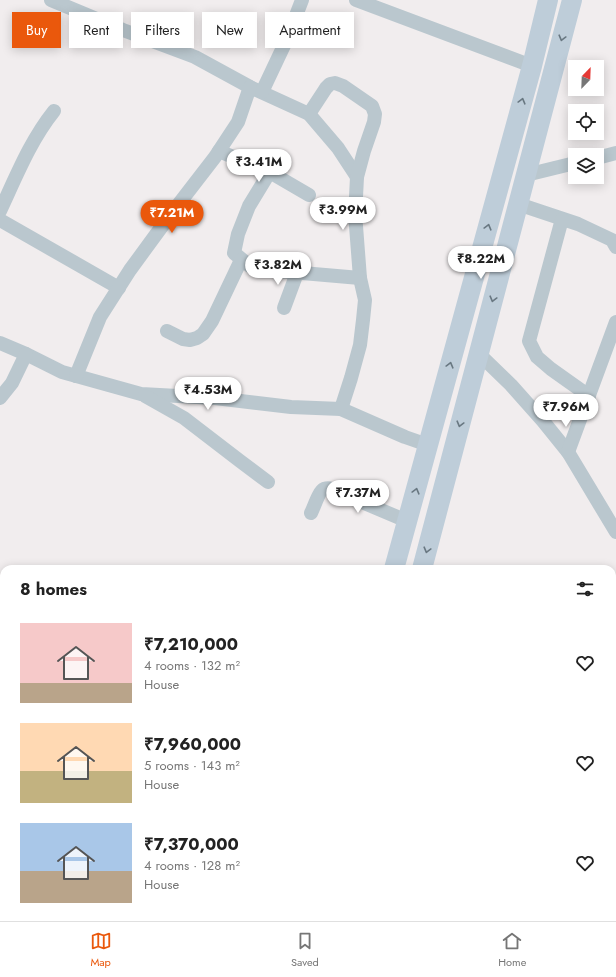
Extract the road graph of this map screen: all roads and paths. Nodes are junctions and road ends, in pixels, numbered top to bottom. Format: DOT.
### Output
graph roads {
  1 [pos="302,0"];
  2 [pos="356,0"];
  3 [pos="548,0"];
  4 [pos="572,0"];
  5 [pos="55,1"];
  6 [pos="532,66"];
  7 [pos="256,90"];
  8 [pos="54,111"];
  9 [pos="309,114"];
  10 [pos="219,151"];
  11 [pos="616,154"];
  12 [pos="604,157"];
  13 [pos="568,165"];
  14 [pos="269,173"];
  15 [pos="526,175"];
  16 [pos="357,177"];
  17 [pos="309,195"];
  18 [pos="518,204"];
  19 [pos="0,211"];
  20 [pos="562,219"];
  21 [pos="0,220"];
  22 [pos="616,247"];
  23 [pos="242,260"];
  24 [pos="297,273"];
  25 [pos="360,278"];
  26 [pos="119,288"];
  27 [pos="284,308"];
  28 [pos="616,322"];
  29 [pos="167,332"];
  30 [pos="0,343"];
  31 [pos="26,354"];
  32 [pos="479,354"];
  33 [pos="76,376"];
  34 [pos="142,394"];
  35 [pos="589,396"];
  36 [pos="0,398"];
  37 [pos="341,409"];
  38 [pos="428,445"];
  39 [pos="568,452"];
  40 [pos="268,482"];
  41 [pos="311,512"];
  42 [pos="408,521"];
  43 [pos="616,532"];
  44 [pos="395,565"];
  45 [pos="423,565"];
  1 -- 7 [label="street"];
  2 -- 6 [label="street"];
  3 -- 6 [label="main road"];
  4 -- 15 [label="main road, one-way"];
  5 -- 7 [label="street"];
  38 -- 6 [label="main road, one-way"];
  7 -- 9 [label="street"];
  7 -- 10 [label="street"];
  8 -- 19 [label="street"];
  9 -- 16 [label="street"];
  9 -- 16 [label="street"];
  10 -- 14 [label="street"];
  10 -- 26 [label="street"];
  11 -- 12 [label="street"];
  13 -- 15 [label="street"];
  14 -- 17 [label="street"];
  14 -- 23 [label="street"];
  15 -- 18 [label="main road"];
  16 -- 25 [label="street"];
  18 -- 20 [label="street"];
  18 -- 32 [label="main road, one-way"];
  20 -- 22 [label="street"];
  20 -- 35 [label="street"];
  21 -- 26 [label="street"];
  23 -- 24 [label="street"];
  23 -- 29 [label="street"];
  24 -- 25 [label="street"];
  24 -- 27 [label="street"];
  25 -- 37 [label="street"];
  26 -- 33 [label="street"];
  28 -- 35 [label="street"];
  30 -- 31 [label="street"];
  31 -- 33 [label="street"];
  31 -- 36 [label="street"];
  32 -- 39 [label="street"];
  32 -- 45 [label="main road, one-way"];
  33 -- 34 [label="street"];
  34 -- 37 [label="street"];
  34 -- 40 [label="street"];
  35 -- 39 [label="street"];
  37 -- 38 [label="street"];
  42 -- 38 [label="main road, one-way"];
  39 -- 43 [label="street"];
  41 -- 42 [label="street"];
  42 -- 44 [label="main road"];
}
